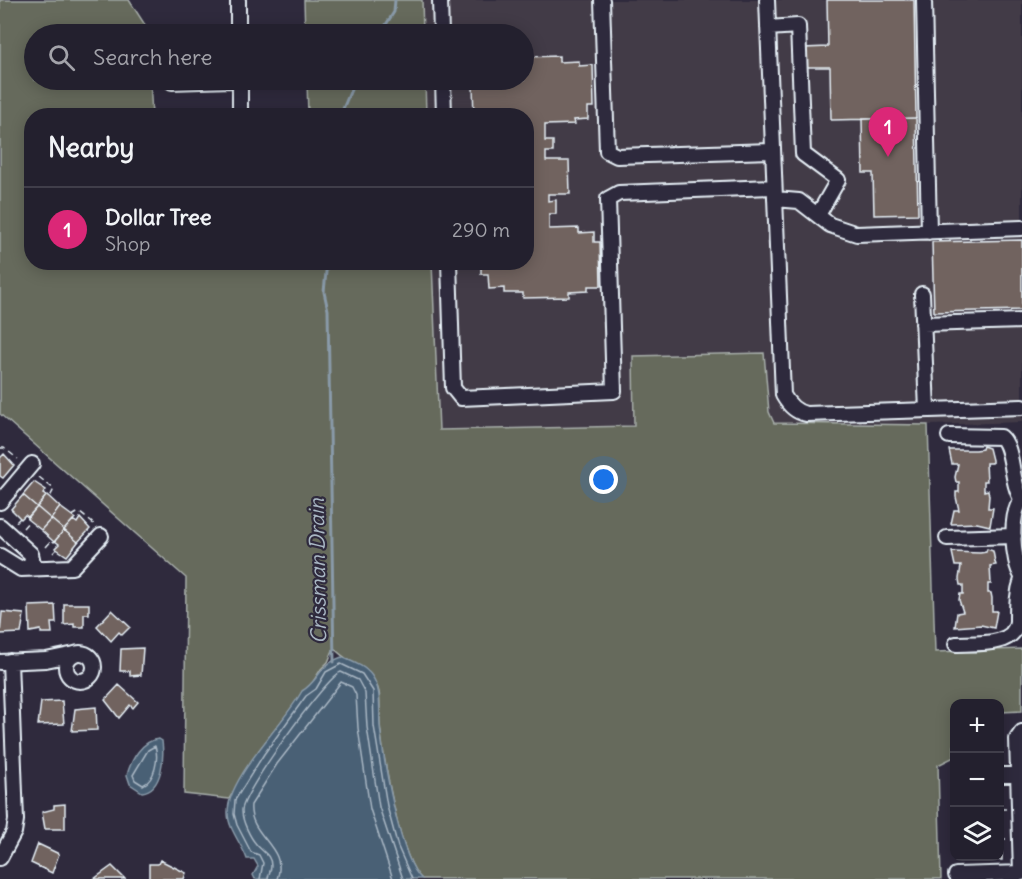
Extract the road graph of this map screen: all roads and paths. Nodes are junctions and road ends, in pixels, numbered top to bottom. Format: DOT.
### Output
graph roads {
  1 [pos="238,0"];
  2 [pos="440,0"];
  3 [pos="602,0"];
  4 [pos="767,0"];
  5 [pos="924,0"];
  6 [pos="238,24"];
  7 [pos="441,24"];
  8 [pos="768,28"];
  9 [pos="240,90"];
  10 [pos="443,90"];
  11 [pos="240,108"];
  12 [pos="444,108"];
  13 [pos="773,152"];
  14 [pos="775,193"];
  15 [pos="818,215"];
  16 [pos="1022,228"];
  17 [pos="929,232"];
  18 [pos="449,270"];
  19 [pos="922,294"];
  20 [pos="1022,321"];
  21 [pos="923,324"];
  22 [pos="1022,406"];
  23 [pos="927,410"];
  24 [pos="949,436"];
  25 [pos="0,448"];
  26 [pos="9,452"];
  27 [pos="6,455"];
  28 [pos="18,459"];
  29 [pos="32,464"];
  30 [pos="39,477"];
  31 [pos="48,484"];
  32 [pos="45,488"];
  33 [pos="50,497"];
  34 [pos="1022,500"];
  35 [pos="0,502"];
  36 [pos="72,516"];
  37 [pos="85,516"];
  38 [pos="20,518"];
  39 [pos="81,520"];
  40 [pos="29,521"];
  41 [pos="16,522"];
  42 [pos="0,526"];
  43 [pos="23,528"];
  44 [pos="99,534"];
  45 [pos="1014,536"];
  46 [pos="947,538"];
  47 [pos="52,540"];
  48 [pos="46,547"];
  49 [pos="57,549"];
  50 [pos="53,553"];
  51 [pos="0,556"];
  52 [pos="32,557"];
  53 [pos="21,569"];
  54 [pos="49,569"];
  55 [pos="1022,577"];
  56 [pos="956,644"];
  57 [pos="76,654"];
  58 [pos="46,660"];
  59 [pos="5,661"];
  60 [pos="68,672"];
  61 [pos="1021,732"];
  62 [pos="1004,775"];
  63 [pos="1018,775"];
  64 [pos="1004,839"];
  65 [pos="1008,839"];
  66 [pos="0,858"];
  67 [pos="1021,873"];
  68 [pos="956,875"];
  1 -- 6 [label="street"];
  2 -- 7 [label="street"];
  3 -- 13 [label="street"];
  4 -- 8 [label="street"];
  5 -- 17 [label="street"];
  8 -- 13 [label="street"];
  8 -- 15 [label="street"];
  9 -- 11 [label="street"];
  10 -- 12 [label="street"];
  13 -- 14 [label="street"];
  14 -- 15 [label="street"];
  14 -- 18 [label="street"];
  14 -- 23 [label="street"];
  15 -- 17 [label="street"];
  16 -- 17 [label="street"];
  19 -- 21 [label="street"];
  20 -- 21 [label="street"];
  21 -- 23 [label="street"];
  22 -- 23 [label="street"];
  24 -- 34 [label="street"];
  25 -- 26 [label="path"];
  26 -- 27 [label="path"];
  26 -- 28 [label="path"];
  29 -- 35 [label="street"];
  30 -- 31 [label="path"];
  31 -- 32 [label="path"];
  31 -- 33 [label="path"];
  34 -- 45 [label="street"];
  36 -- 37 [label="path"];
  37 -- 39 [label="path"];
  37 -- 44 [label="path"];
  38 -- 41 [label="path"];
  40 -- 43 [label="path"];
  42 -- 52 [label="street"];
  44 -- 54 [label="street"];
  45 -- 46 [label="street"];
  45 -- 55 [label="street"];
  47 -- 48 [label="path"];
  49 -- 50 [label="path"];
  51 -- 53 [label="street"];
  52 -- 53 [label="street"];
  52 -- 54 [label="street"];
  53 -- 54 [label="street"];
  55 -- 56 [label="street"];
  57 -- 58 [label="street"];
  57 -- 60 [label="street"];
  57 -- 60 [label="street"];
  58 -- 59 [label="street"];
  58 -- 60 [label="street"];
  59 -- 66 [label="street"];
  61 -- 63 [label="street"];
  62 -- 63 [label="street"];
  63 -- 67 [label="street"];
  64 -- 65 [label="path"];
  67 -- 68 [label="street"];
}
